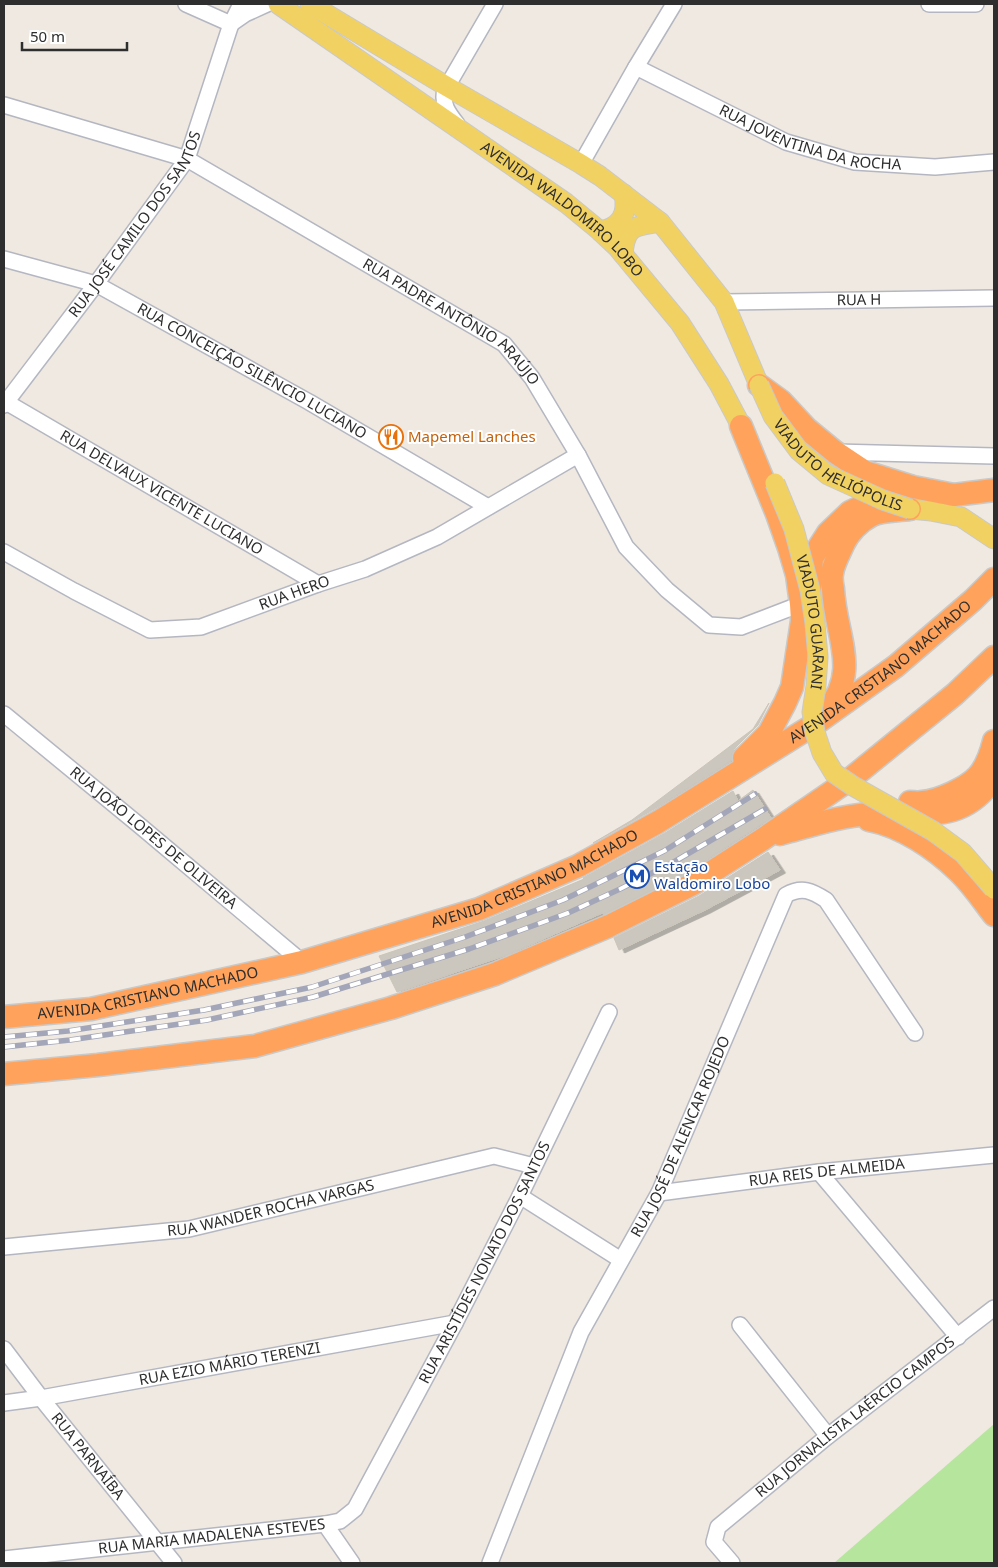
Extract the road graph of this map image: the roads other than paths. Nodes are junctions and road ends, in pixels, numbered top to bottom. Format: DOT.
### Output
graph roads {
  1 [pos="186,4"];
  2 [pos="241,4"];
  3 [pos="266,4"];
  4 [pos="278,4"];
  5 [pos="310,4"];
  6 [pos="495,4"];
  7 [pos="674,4"];
  8 [pos="929,4"];
  9 [pos="976,4"];
  10 [pos="231,24"];
  11 [pos="636,67"];
  12 [pos="446,86"];
  13 [pos="4,105"];
  14 [pos="473,139"];
  15 [pos="187,159"];
  16 [pos="994,162"];
  17 [pos="581,164"];
  18 [pos="624,194"];
  19 [pos="660,222"];
  20 [pos="600,231"];
  21 [pos="623,254"];
  22 [pos="4,259"];
  23 [pos="96,284"];
  24 [pos="994,298"];
  25 [pos="724,302"];
  26 [pos="759,385"];
  27 [pos="5,404"];
  28 [pos="741,426"];
  29 [pos="835,452"];
  30 [pos="578,455"];
  31 [pos="994,456"];
  32 [pos="775,483"];
  33 [pos="994,490"];
  34 [pos="954,495"];
  35 [pos="488,507"];
  36 [pos="910,509"];
  37 [pos="994,539"];
  38 [pos="4,552"];
  39 [pos="994,580"];
  40 [pos="318,584"];
  41 [pos="806,597"];
  42 [pos="994,657"];
  43 [pos="4,714"];
  44 [pos="815,724"];
  45 [pos="994,741"];
  46 [pos="994,778"];
  47 [pos="719,784"];
  48 [pos="868,794"];
  49 [pos="848,816"];
  50 [pos="762,839"];
  51 [pos="994,889"];
  52 [pos="994,915"];
  53 [pos="302,962"];
  54 [pos="609,1012"];
  55 [pos="4,1017"];
  56 [pos="915,1033"];
  57 [pos="4,1074"];
  58 [pos="994,1155"];
  59 [pos="534,1166"];
  60 [pos="819,1172"];
  61 [pos="659,1193"];
  62 [pos="520,1196"];
  63 [pos="4,1248"];
  64 [pos="621,1260"];
  65 [pos="994,1308"];
  66 [pos="455,1323"];
  67 [pos="740,1325"];
  68 [pos="958,1337"];
  69 [pos="4,1349"];
  70 [pos="41,1398"];
  71 [pos="4,1403"];
  72 [pos="828,1436"];
  73 [pos="355,1509"];
  74 [pos="325,1524"];
  75 [pos="157,1541"];
  76 [pos="4,1558"];
  77 [pos="174,1563"];
  78 [pos="352,1563"];
  79 [pos="490,1563"];
  80 [pos="732,1563"];
  1 -- 10 [label="street"];
  2 -- 10 [label="street, RUA JOSÉ CAMILO DOS SANTOS"];
  3 -- 10 [label="street"];
  4 -- 14 [label="main road, AVENIDA WALDOMIRO LOBO"];
  5 -- 12 [label="main road"];
  6 -- 12 [label="street"];
  7 -- 11 [label="street"];
  8 -- 9 [label="street"];
  10 -- 15 [label="street, RUA JOSÉ CAMILO DOS SANTOS"];
  11 -- 16 [label="street, RUA JOVENTINA DA ROCHA"];
  11 -- 17 [label="street"];
  12 -- 14 [label="street"];
  12 -- 17 [label="main road"];
  13 -- 15 [label="street, RUA PADRE ANTÔNIO ARAÚJO"];
  14 -- 20 [label="main road, AVENIDA WALDOMIRO LOBO"];
  15 -- 23 [label="street, RUA JOSÉ CAMILO DOS SANTOS"];
  15 -- 30 [label="street, RUA PADRE ANTÔNIO ARAÚJO"];
  17 -- 18 [label="main road"];
  18 -- 19 [label="main road"];
  18 -- 20 [label="main road"];
  19 -- 21 [label="main road"];
  19 -- 25 [label="main road"];
  20 -- 21 [label="main road, AVENIDA WALDOMIRO LOBO"];
  21 -- 28 [label="main road, AVENIDA WALDOMIRO LOBO"];
  22 -- 23 [label="street, RUA CONCEIÇÃO SILÊNCIO LUCIANO"];
  23 -- 27 [label="street, RUA JOSÉ CAMILO DOS SANTOS"];
  23 -- 35 [label="street, RUA CONCEIÇÃO SILÊNCIO LUCIANO"];
  24 -- 25 [label="street, RUA H"];
  25 -- 26 [label="main road"];
  26 -- 29 [label="highway"];
  26 -- 36 [label="main road, VIADUTO HELIÓPOLIS, bridge"];
  27 -- 40 [label="street, RUA DELVAUX VICENTE LUCIANO"];
  28 -- 32 [label="main road, AVENIDA WALDOMIRO LOBO"];
  28 -- 41 [label="highway"];
  29 -- 31 [label="street"];
  29 -- 34 [label="highway"];
  30 -- 35 [label="street, RUA HERO"];
  30 -- 41 [label="street, RUA PADRE ANTÔNIO ARAÚJO"];
  32 -- 41 [label="main road, VIADUTO GUARANI, bridge"];
  33 -- 34 [label="highway"];
  34 -- 41 [label="highway"];
  35 -- 40 [label="street, RUA HERO"];
  36 -- 37 [label="main road, VIADUTO HELIÓPOLIS"];
  36 -- 44 [label="highway"];
  38 -- 40 [label="street, RUA HERO"];
  39 -- 44 [label="highway, AVENIDA CRISTIANO MACHADO"];
  41 -- 47 [label="highway"];
  41 -- 48 [label="main road, VIADUTO GUARANI, bridge"];
  42 -- 50 [label="highway"];
  43 -- 53 [label="street, RUA JOÃO LOPES DE OLIVEIRA"];
  44 -- 47 [label="highway, AVENIDA CRISTIANO MACHADO"];
  45 -- 48 [label="highway"];
  46 -- 49 [label="highway"];
  47 -- 53 [label="highway, AVENIDA CRISTIANO MACHADO"];
  48 -- 51 [label="main road, VIADUTO GUARANI, bridge"];
  49 -- 50 [label="highway"];
  49 -- 52 [label="highway"];
  50 -- 57 [label="highway"];
  53 -- 55 [label="highway, AVENIDA CRISTIANO MACHADO"];
  54 -- 59 [label="street, RUA ARISTÍDES NONATO DOS SANTOS"];
  56 -- 61 [label="street, RUA JOSÉ DE ALENCAR ROJEDO"];
  58 -- 60 [label="street, RUA REIS DE ALMEIDA"];
  59 -- 62 [label="street, RUA ARISTÍDES NONATO DOS SANTOS"];
  59 -- 63 [label="street, RUA WANDER ROCHA VARGAS"];
  60 -- 61 [label="street, RUA REIS DE ALMEIDA"];
  60 -- 68 [label="street"];
  61 -- 64 [label="street, RUA JOSÉ DE ALENCAR ROJEDO"];
  62 -- 64 [label="street"];
  62 -- 66 [label="street, RUA ARISTÍDES NONATO DOS SANTOS"];
  64 -- 79 [label="street, RUA JOSÉ DE ALENCAR ROJEDO"];
  65 -- 68 [label="street, RUA JORNALISTA LAÉRCIO CAMPOS"];
  66 -- 70 [label="street, RUA EZIO MÁRIO TERENZI"];
  66 -- 73 [label="street, RUA ARISTÍDES NONATO DOS SANTOS"];
  67 -- 72 [label="street"];
  68 -- 72 [label="street, RUA JORNALISTA LAÉRCIO CAMPOS"];
  69 -- 70 [label="street, RUA PARNAÍBA"];
  70 -- 71 [label="street, RUA EZIO MÁRIO TERENZI"];
  70 -- 75 [label="street, RUA PARNAÍBA"];
  72 -- 80 [label="street, RUA JORNALISTA LAÉRCIO CAMPOS"];
  73 -- 74 [label="street, RUA MARIA MADALENA ESTEVES"];
  74 -- 75 [label="street, RUA MARIA MADALENA ESTEVES"];
  74 -- 78 [label="street"];
  75 -- 76 [label="street, RUA MARIA MADALENA ESTEVES"];
  75 -- 77 [label="street, RUA PARNAÍBA"];
}
